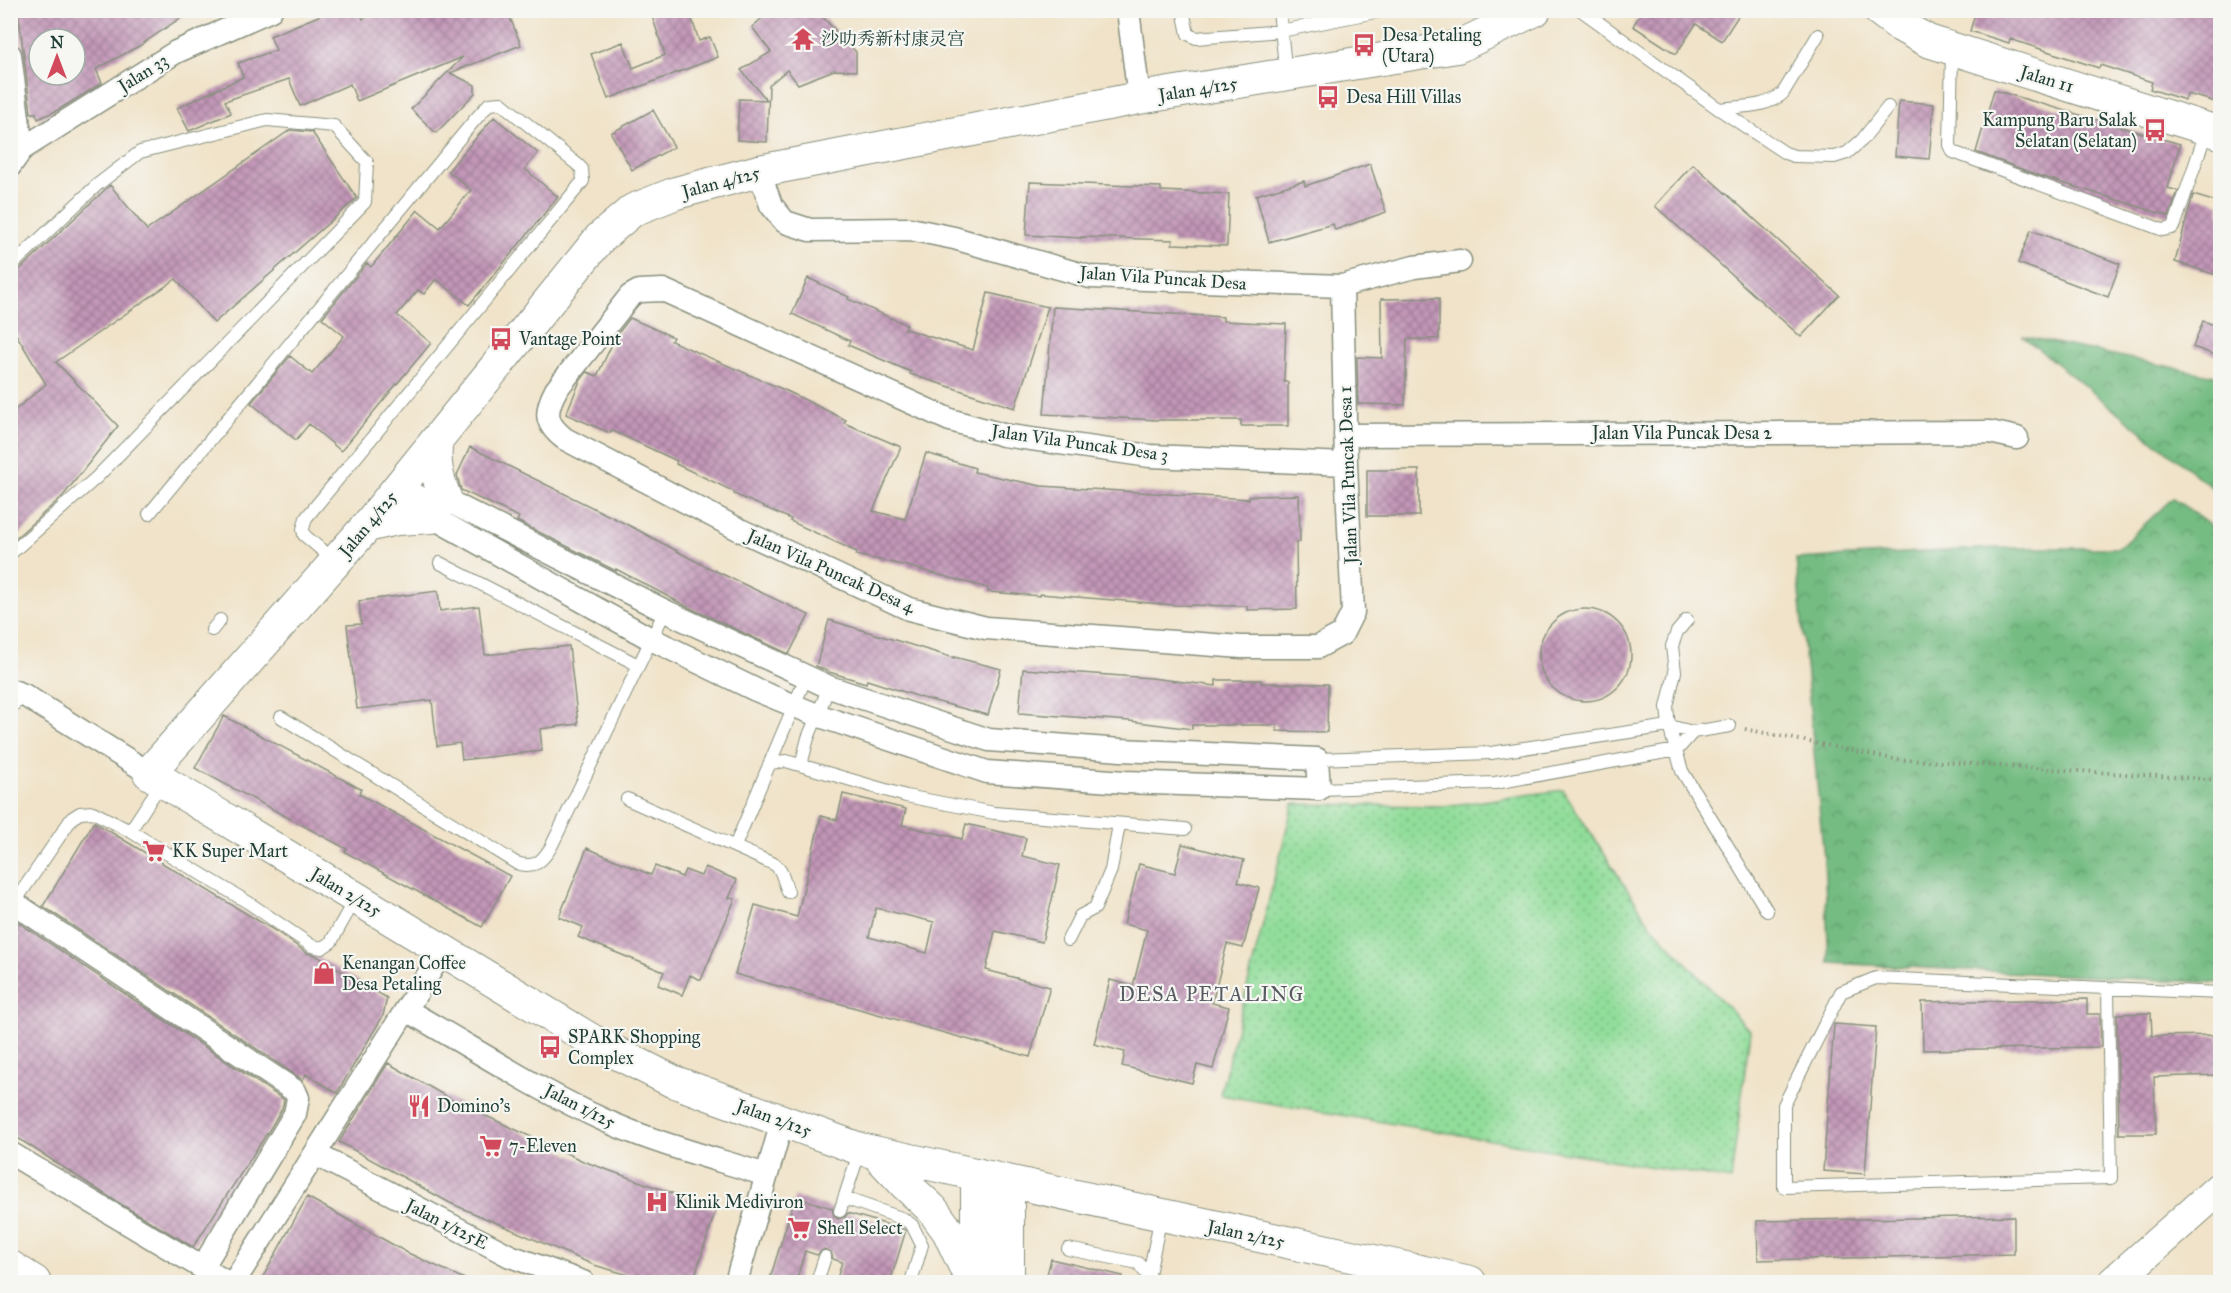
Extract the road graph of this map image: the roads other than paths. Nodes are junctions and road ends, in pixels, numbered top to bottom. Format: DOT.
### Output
graph roads {
  1 [pos="271,10"];
  2 [pos="1128,10"];
  3 [pos="1183,10"];
  4 [pos="1279,10"];
  5 [pos="1385,10"];
  6 [pos="1535,10"];
  7 [pos="1581,10"];
  8 [pos="1879,10"];
  9 [pos="1281,31"];
  10 [pos="1818,35"];
  11 [pos="1952,49"];
  12 [pos="10,56"];
  13 [pos="1286,75"];
  14 [pos="1139,98"];
  15 [pos="1888,107"];
  16 [pos="1719,109"];
  17 [pos="2214,131"];
  18 [pos="14,155"];
  19 [pos="759,171"];
  20 [pos="1460,261"];
  21 [pos="10,267"];
  22 [pos="1342,286"];
  23 [pos="663,290"];
  24 [pos="1345,435"];
  25 [pos="2017,438"];
  26 [pos="437,440"];
  27 [pos="1346,464"];
  28 [pos="426,501"];
  29 [pos="149,514"];
  30 [pos="367,526"];
  31 [pos="10,554"];
  32 [pos="336,562"];
  33 [pos="440,563"];
  34 [pos="665,611"];
  35 [pos="1688,620"];
  36 [pos="651,639"];
  37 [pos="1318,647"];
  38 [pos="638,665"];
  39 [pos="806,677"];
  40 [pos="829,687"];
  41 [pos="15,698"];
  42 [pos="792,705"];
  43 [pos="817,715"];
  44 [pos="282,717"];
  45 [pos="1669,726"];
  46 [pos="1730,726"];
  47 [pos="1693,732"];
  48 [pos="1677,750"];
  49 [pos="1317,759"];
  50 [pos="770,763"];
  51 [pos="801,765"];
  52 [pos="156,777"];
  53 [pos="1319,789"];
  54 [pos="627,799"];
  55 [pos="1119,824"];
  56 [pos="1185,829"];
  57 [pos="130,831"];
  58 [pos="735,846"];
  59 [pos="788,892"];
  60 [pos="356,898"];
  61 [pos="12,905"];
  62 [pos="1767,911"];
  63 [pos="1068,940"];
  64 [pos="443,951"];
  65 [pos="2108,988"];
  66 [pos="2220,993"];
  67 [pos="406,1010"];
  68 [pos="782,1122"];
  69 [pos="868,1150"];
  70 [pos="10,1153"];
  71 [pos="315,1154"];
  72 [pos="977,1174"];
  73 [pos="766,1175"];
  74 [pos="1008,1182"];
  75 [pos="2220,1188"];
  76 [pos="1161,1216"];
  77 [pos="1068,1249"];
  78 [pos="825,1257"];
  79 [pos="10,1267"];
  80 [pos="202,1268"];
  81 [pos="1385,1274"];
  82 [pos="1148,1279"];
  83 [pos="34,1282"];
  84 [pos="226,1282"];
  85 [pos="234,1282"];
  86 [pos="583,1282"];
  87 [pos="736,1282"];
  88 [pos="817,1282"];
  89 [pos="911,1282"];
  90 [pos="972,1282"];
  91 [pos="977,1282"];
  92 [pos="1008,1282"];
  93 [pos="1470,1282"];
  94 [pos="2114,1282"];
  1 -- 18 [label="street, Jalan 33"];
  2 -- 14 [label="street"];
  3 -- 9 [label="lane"];
  4 -- 9 [label="lane"];
  5 -- 9 [label="lane"];
  6 -- 13 [label="street, Jalan 4/125"];
  7 -- 16 [label="lane"];
  8 -- 11 [label="street, Jalan 11"];
  9 -- 13 [label="lane"];
  10 -- 16 [label="lane"];
  11 -- 17 [label="street, Jalan 11"];
  11 -- 17 [label="lane"];
  12 -- 18 [label="street, Jalan 33"];
  13 -- 14 [label="street, Jalan 4/125"];
  14 -- 19 [label="street, Jalan 4/125"];
  15 -- 16 [label="lane"];
  19 -- 22 [label="street, Jalan Vila Puncak Desa"];
  19 -- 26 [label="street, Jalan 4/125"];
  20 -- 22 [label="street, Jalan Vila Puncak Desa"];
  21 -- 31 [label="lane"];
  22 -- 24 [label="street, Jalan Vila Puncak Desa 1"];
  23 -- 27 [label="street, Jalan Vila Puncak Desa 3"];
  23 -- 37 [label="street, Jalan Vila Puncak Desa 4"];
  24 -- 25 [label="street, Jalan Vila Puncak Desa 2"];
  24 -- 27 [label="street, Jalan Vila Puncak Desa 1"];
  26 -- 28 [label="street, Jalan 4/125"];
  26 -- 28 [label="street"];
  27 -- 37 [label="street, Jalan Vila Puncak Desa 1"];
  28 -- 30 [label="street, Jalan 4/125"];
  28 -- 30 [label="street"];
  28 -- 34 [label="street"];
  28 -- 36 [label="street"];
  29 -- 32 [label="lane"];
  30 -- 32 [label="street, Jalan 4/125"];
  32 -- 52 [label="street, Jalan 4/125"];
  33 -- 38 [label="lane"];
  34 -- 36 [label="lane"];
  34 -- 39 [label="street"];
  35 -- 45 [label="lane"];
  36 -- 38 [label="lane"];
  36 -- 42 [label="street"];
  38 -- 44 [label="lane"];
  39 -- 40 [label="street"];
  39 -- 42 [label="lane"];
  40 -- 43 [label="lane"];
  40 -- 49 [label="street"];
  41 -- 52 [label="street"];
  42 -- 43 [label="street"];
  42 -- 50 [label="lane"];
  43 -- 51 [label="lane"];
  43 -- 53 [label="street"];
  45 -- 47 [label="lane"];
  45 -- 48 [label="lane"];
  45 -- 49 [label="lane"];
  46 -- 47 [label="lane"];
  47 -- 48 [label="lane"];
  48 -- 53 [label="lane"];
  48 -- 62 [label="lane"];
  49 -- 53 [label="street"];
  50 -- 51 [label="lane"];
  50 -- 58 [label="lane"];
  51 -- 55 [label="lane"];
  52 -- 57 [label="lane"];
  52 -- 60 [label="street, Jalan 2/125"];
  54 -- 58 [label="lane"];
  55 -- 56 [label="lane"];
  55 -- 63 [label="lane"];
  57 -- 60 [label="lane"];
  57 -- 61 [label="lane"];
  58 -- 59 [label="lane"];
  60 -- 64 [label="street, Jalan 2/125"];
  61 -- 80 [label="street"];
  64 -- 67 [label="street"];
  64 -- 68 [label="street, Jalan 2/125"];
  65 -- 65 [label="lane"];
  65 -- 66 [label="lane"];
  67 -- 71 [label="street"];
  67 -- 73 [label="street, Jalan 1/125"];
  68 -- 69 [label="street, Jalan 2/125"];
  68 -- 73 [label="street"];
  69 -- 72 [label="street, Jalan 2/125"];
  69 -- 89 [label="lane"];
  69 -- 90 [label="street"];
  70 -- 80 [label="street"];
  71 -- 85 [label="street"];
  71 -- 86 [label="street, Jalan 1/125E"];
  72 -- 74 [label="street, Jalan 2/125"];
  72 -- 91 [label="street"];
  73 -- 87 [label="street"];
  74 -- 76 [label="street, Jalan 2/125"];
  74 -- 92 [label="street"];
  75 -- 94 [label="street"];
  76 -- 81 [label="street, Jalan 2/125"];
  76 -- 82 [label="lane"];
  77 -- 82 [label="lane"];
  78 -- 88 [label="lane"];
  79 -- 83 [label="highway"];
  80 -- 84 [label="street"];
  81 -- 93 [label="street, Jalan 2/125"];
}
